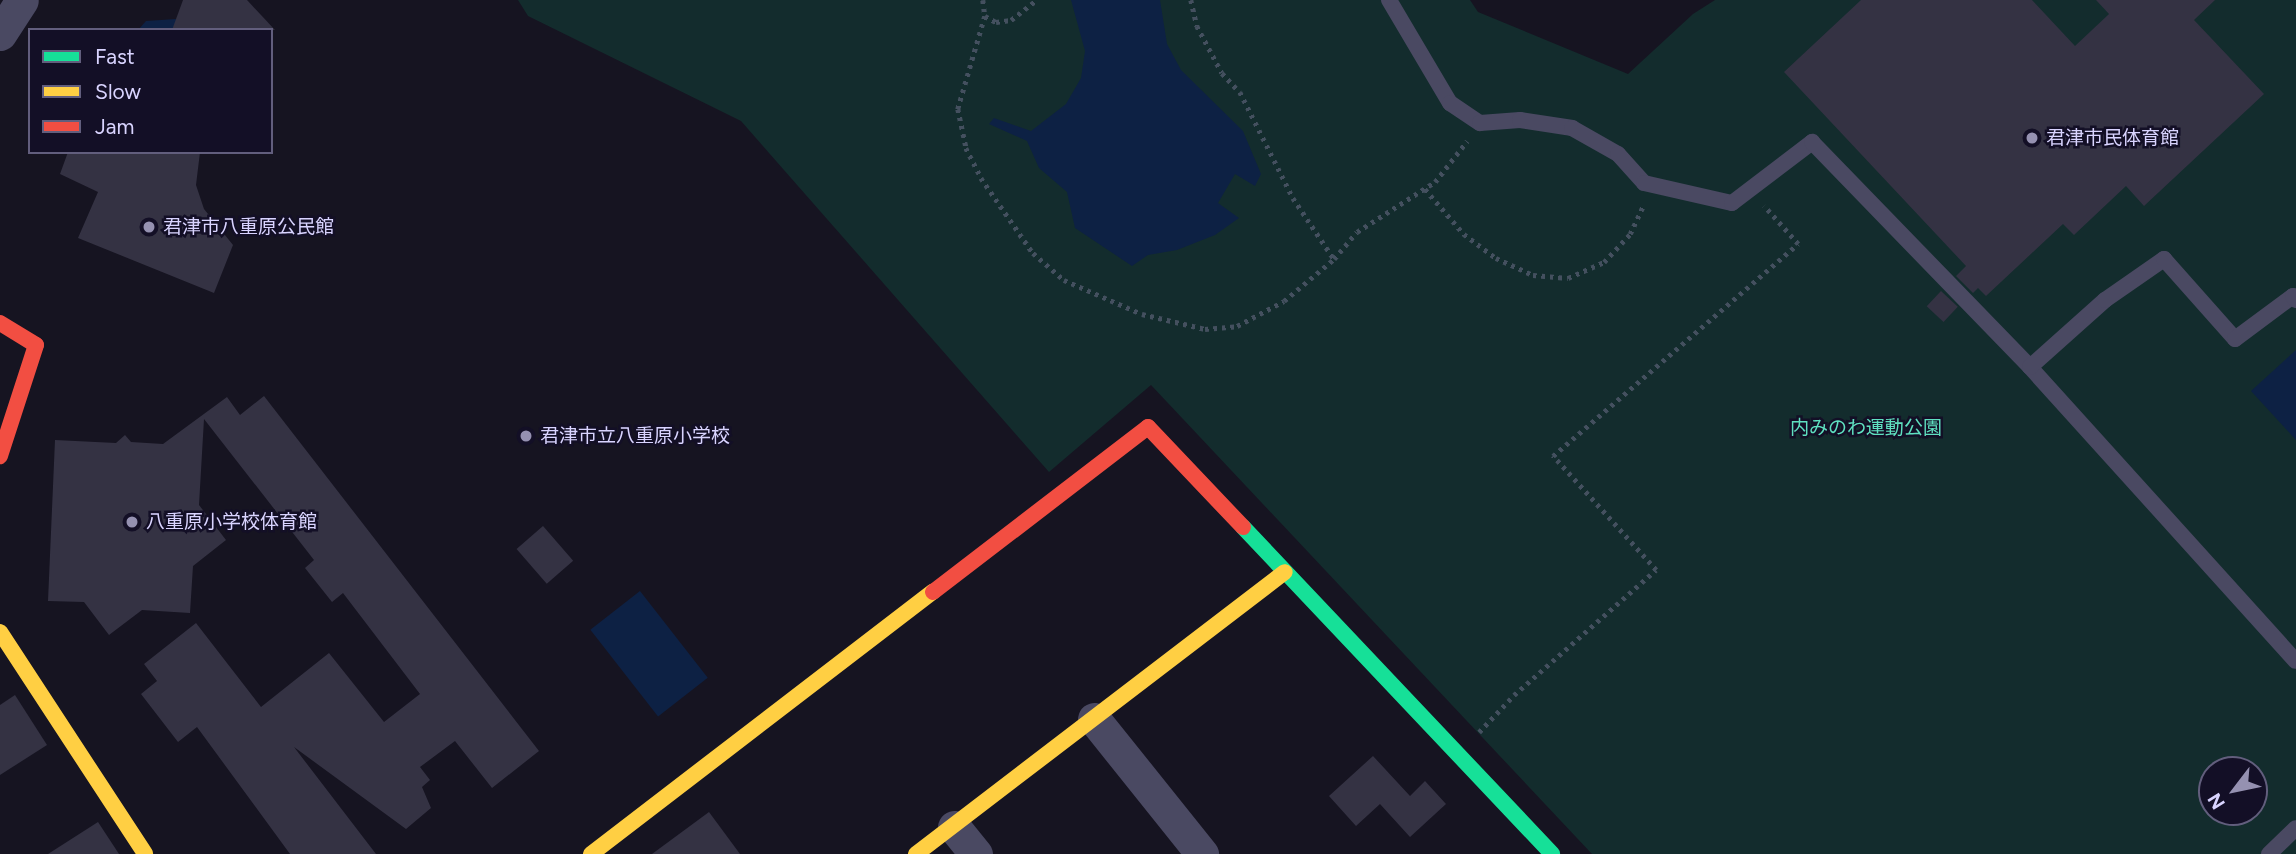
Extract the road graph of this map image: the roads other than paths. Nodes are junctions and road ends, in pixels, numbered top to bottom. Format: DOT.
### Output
graph roads {
  1 [pos="22,0"];
  2 [pos="1389,0"];
  3 [pos="0,34"];
  4 [pos="2296,300"];
  5 [pos="0,323"];
  6 [pos="2030,367"];
  7 [pos="0,456"];
  8 [pos="1285,572"];
  9 [pos="0,632"];
  10 [pos="2296,661"];
  11 [pos="1094,719"];
  12 [pos="954,827"];
  13 [pos="2296,828"];
  14 [pos="145,854"];
  15 [pos="591,854"];
  16 [pos="916,854"];
  17 [pos="975,854"];
  18 [pos="1202,854"];
  19 [pos="1552,854"];
  20 [pos="2269,854"];
  1 -- 3 [label="street"];
  2 -- 6 [label="lane"];
  4 -- 6 [label="lane"];
  5 -- 7 [label="street"];
  6 -- 10 [label="lane"];
  8 -- 11 [label="street"];
  8 -- 15 [label="street"];
  8 -- 19 [label="street"];
  9 -- 14 [label="street"];
  11 -- 12 [label="street"];
  11 -- 18 [label="street"];
  12 -- 16 [label="street"];
  12 -- 17 [label="street"];
  13 -- 20 [label="lane"];
}
